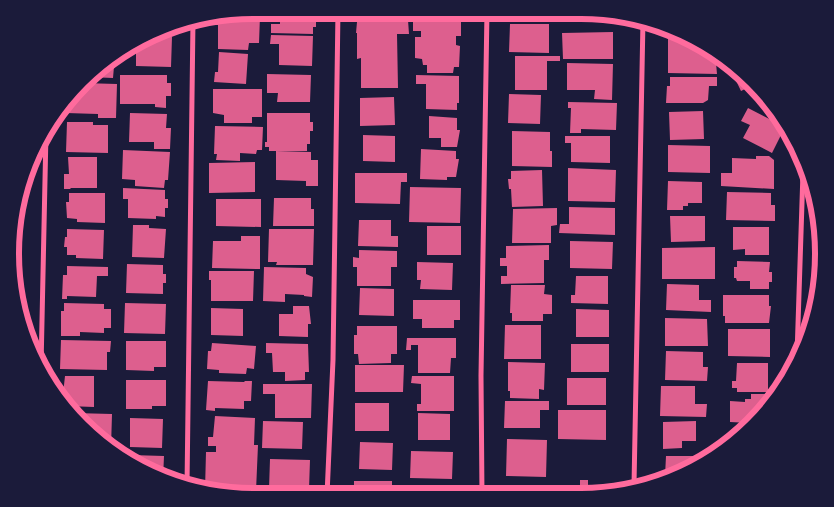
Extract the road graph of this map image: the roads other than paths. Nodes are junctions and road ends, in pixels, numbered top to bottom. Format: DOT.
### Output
graph roads {
  1 [pos="338,19"];
  2 [pos="487,19"];
  3 [pos="193,27"];
  4 [pos="643,27"];
  5 [pos="46,145"];
  6 [pos="803,178"];
  7 [pos="797,342"];
  8 [pos="41,353"];
  9 [pos="187,478"];
  10 [pos="634,482"];
  11 [pos="327,488"];
  12 [pos="482,488"];
  1 -- 11 [label="street"];
  2 -- 12 [label="street"];
  3 -- 9 [label="street"];
  4 -- 10 [label="street"];
  5 -- 8 [label="street"];
  6 -- 7 [label="street"];
}
